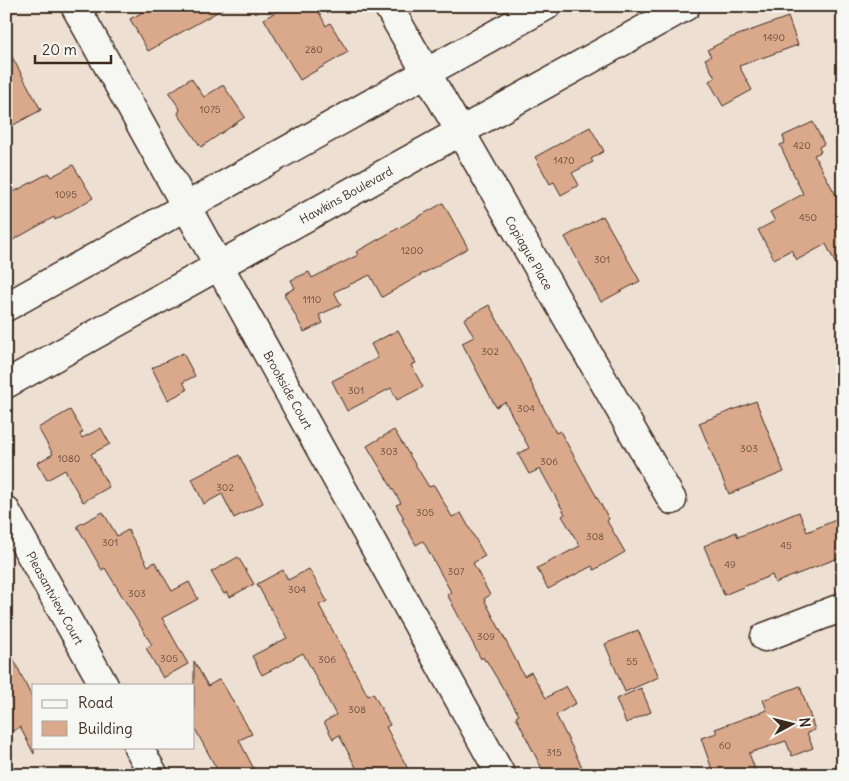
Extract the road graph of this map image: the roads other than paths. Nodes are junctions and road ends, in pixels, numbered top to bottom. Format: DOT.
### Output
graph roads {
  1 [pos="75,6"];
  2 [pos="388,6"];
  3 [pos="546,6"];
  4 [pos="686,6"];
  5 [pos="426,73"];
  6 [pos="459,132"];
  7 [pos="186,207"];
  8 [pos="218,266"];
  9 [pos="6,307"];
  10 [pos="6,384"];
  11 [pos="672,500"];
  12 [pos="6,511"];
  13 [pos="843,606"];
  14 [pos="765,637"];
  15 [pos="103,684"];
  16 [pos="139,748"];
  17 [pos="154,775"];
  18 [pos="500,775"];
  1 -- 7 [label="street, Brookside Court"];
  2 -- 5 [label="street, Copiague Place"];
  3 -- 5 [label="street"];
  4 -- 6 [label="street, Hawkins Boulevard"];
  5 -- 6 [label="street, Copiague Place"];
  5 -- 7 [label="street"];
  6 -- 8 [label="street, Hawkins Boulevard"];
  6 -- 11 [label="street, Copiague Place"];
  7 -- 8 [label="street, Brookside Court"];
  7 -- 9 [label="street"];
  8 -- 10 [label="street, Hawkins Boulevard"];
  8 -- 18 [label="street, Brookside Court"];
  12 -- 15 [label="street, Pleasantview Court"];
  13 -- 14 [label="street"];
  16 -- 17 [label="street"];
}
